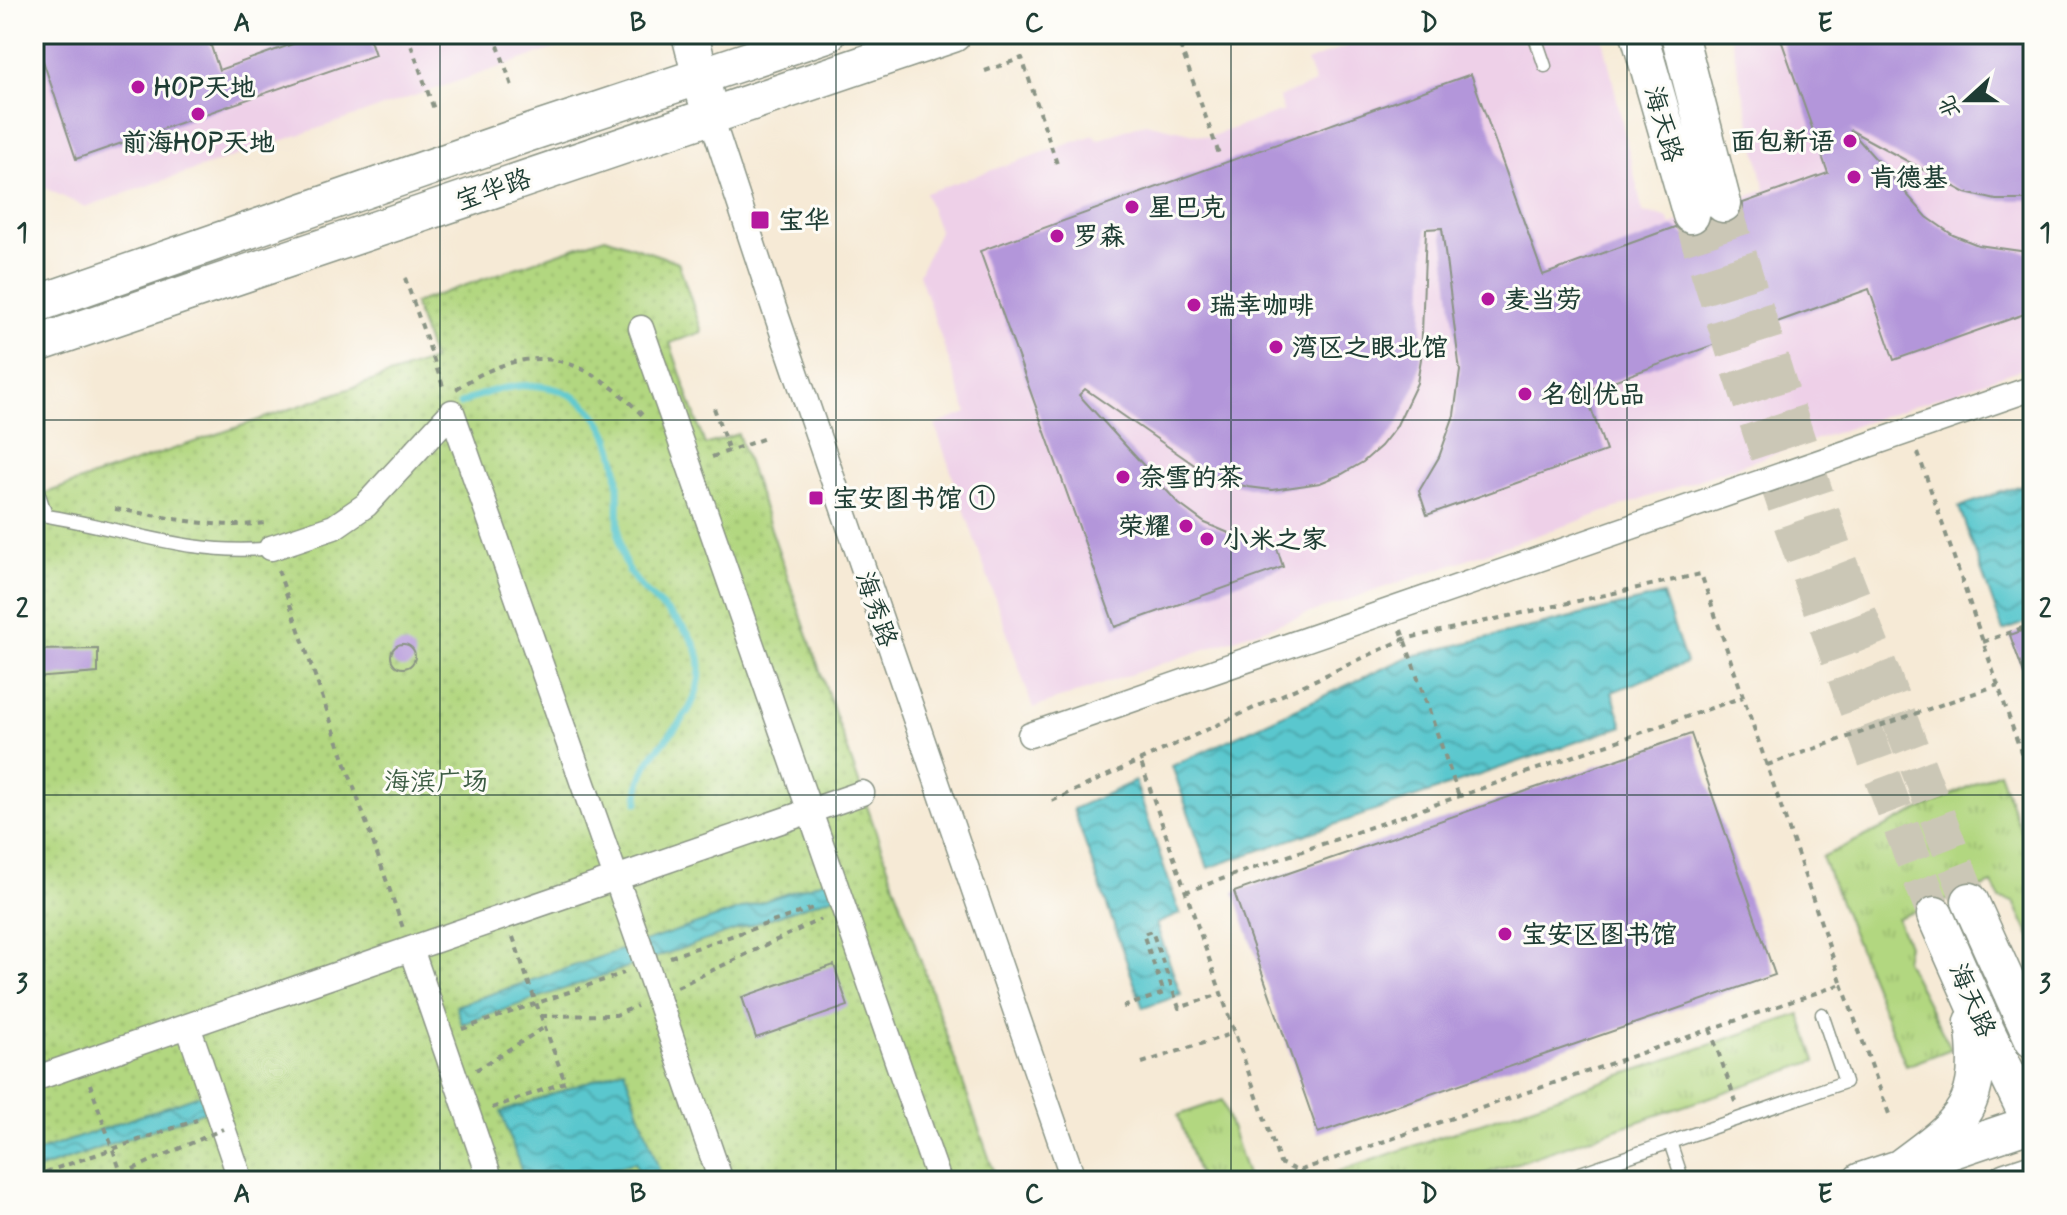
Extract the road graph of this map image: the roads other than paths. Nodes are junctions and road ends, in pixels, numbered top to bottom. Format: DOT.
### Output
graph roads {
  1 [pos="690,34"];
  2 [pos="827,34"];
  3 [pos="953,34"];
  4 [pos="1534,34"];
  5 [pos="1639,34"];
  6 [pos="1679,34"];
  7 [pos="739,48"];
  8 [pos="1545,66"];
  9 [pos="700,76"];
  10 [pos="753,103"];
  11 [pos="711,117"];
  12 [pos="475,152"];
  13 [pos="488,191"];
  14 [pos="34,305"];
  15 [pos="641,328"];
  16 [pos="37,335"];
  17 [pos="2033,388"];
  18 [pos="34,480"];
  19 [pos="40,514"];
  20 [pos="271,548"];
  21 [pos="1030,735"];
  22 [pos="862,793"];
  23 [pos="810,811"];
  24 [pos="616,878"];
  25 [pos="1970,901"];
  26 [pos="1935,915"];
  27 [pos="411,949"];
  28 [pos="2004,977"];
  29 [pos="1969,993"];
  30 [pos="1822,1014"];
  31 [pos="2033,1016"];
  32 [pos="188,1026"];
  33 [pos="2033,1040"];
  34 [pos="34,1079"];
  35 [pos="2032,1125"];
  36 [pos="1670,1142"];
  37 [pos="1901,1167"];
  38 [pos="2033,1172"];
  39 [pos="241,1181"];
  40 [pos="491,1181"];
  41 [pos="721,1181"];
  42 [pos="939,1181"];
  43 [pos="1074,1181"];
  44 [pos="1557,1181"];
  45 [pos="1683,1181"];
  46 [pos="1861,1181"];
  47 [pos="2006,1181"];
  1 -- 9 [label="main road, 海秀路"];
  2 -- 7 [label="main road, 宝华路"];
  3 -- 10 [label="main road, 宝华路"];
  4 -- 8 [label="lane"];
  5 -- 6 [label="main road, 海天路"];
  7 -- 9 [label="main road, 宝华路"];
  7 -- 10 [label="main road"];
  9 -- 11 [label="main road, 海秀路"];
  9 -- 12 [label="main road, 宝华路"];
  10 -- 11 [label="main road, 宝华路"];
  11 -- 13 [label="main road, 宝华路"];
  11 -- 43 [label="street, 海秀路"];
  12 -- 13 [label="main road"];
  12 -- 14 [label="main road, 宝华路"];
  13 -- 16 [label="main road, 宝华路"];
  15 -- 23 [label="street"];
  17 -- 21 [label="street"];
  18 -- 19 [label="lane"];
  19 -- 20 [label="lane"];
  20 -- 24 [label="street"];
  22 -- 23 [label="street"];
  23 -- 24 [label="street"];
  23 -- 42 [label="street"];
  24 -- 27 [label="street"];
  24 -- 41 [label="street, bridge"];
  25 -- 28 [label="main road, 海天路"];
  26 -- 29 [label="main road, 海天路"];
  27 -- 32 [label="street"];
  27 -- 40 [label="street"];
  28 -- 31 [label="main road"];
  28 -- 33 [label="main road, 海天路"];
  29 -- 35 [label="main road, 海天路"];
  29 -- 37 [label="main road"];
  30 -- 36 [label="lane"];
  32 -- 34 [label="street"];
  32 -- 39 [label="street"];
  35 -- 37 [label="main road"];
  36 -- 44 [label="lane"];
  36 -- 45 [label="lane"];
  37 -- 46 [label="main road"];
  38 -- 47 [label="main road"];
}
